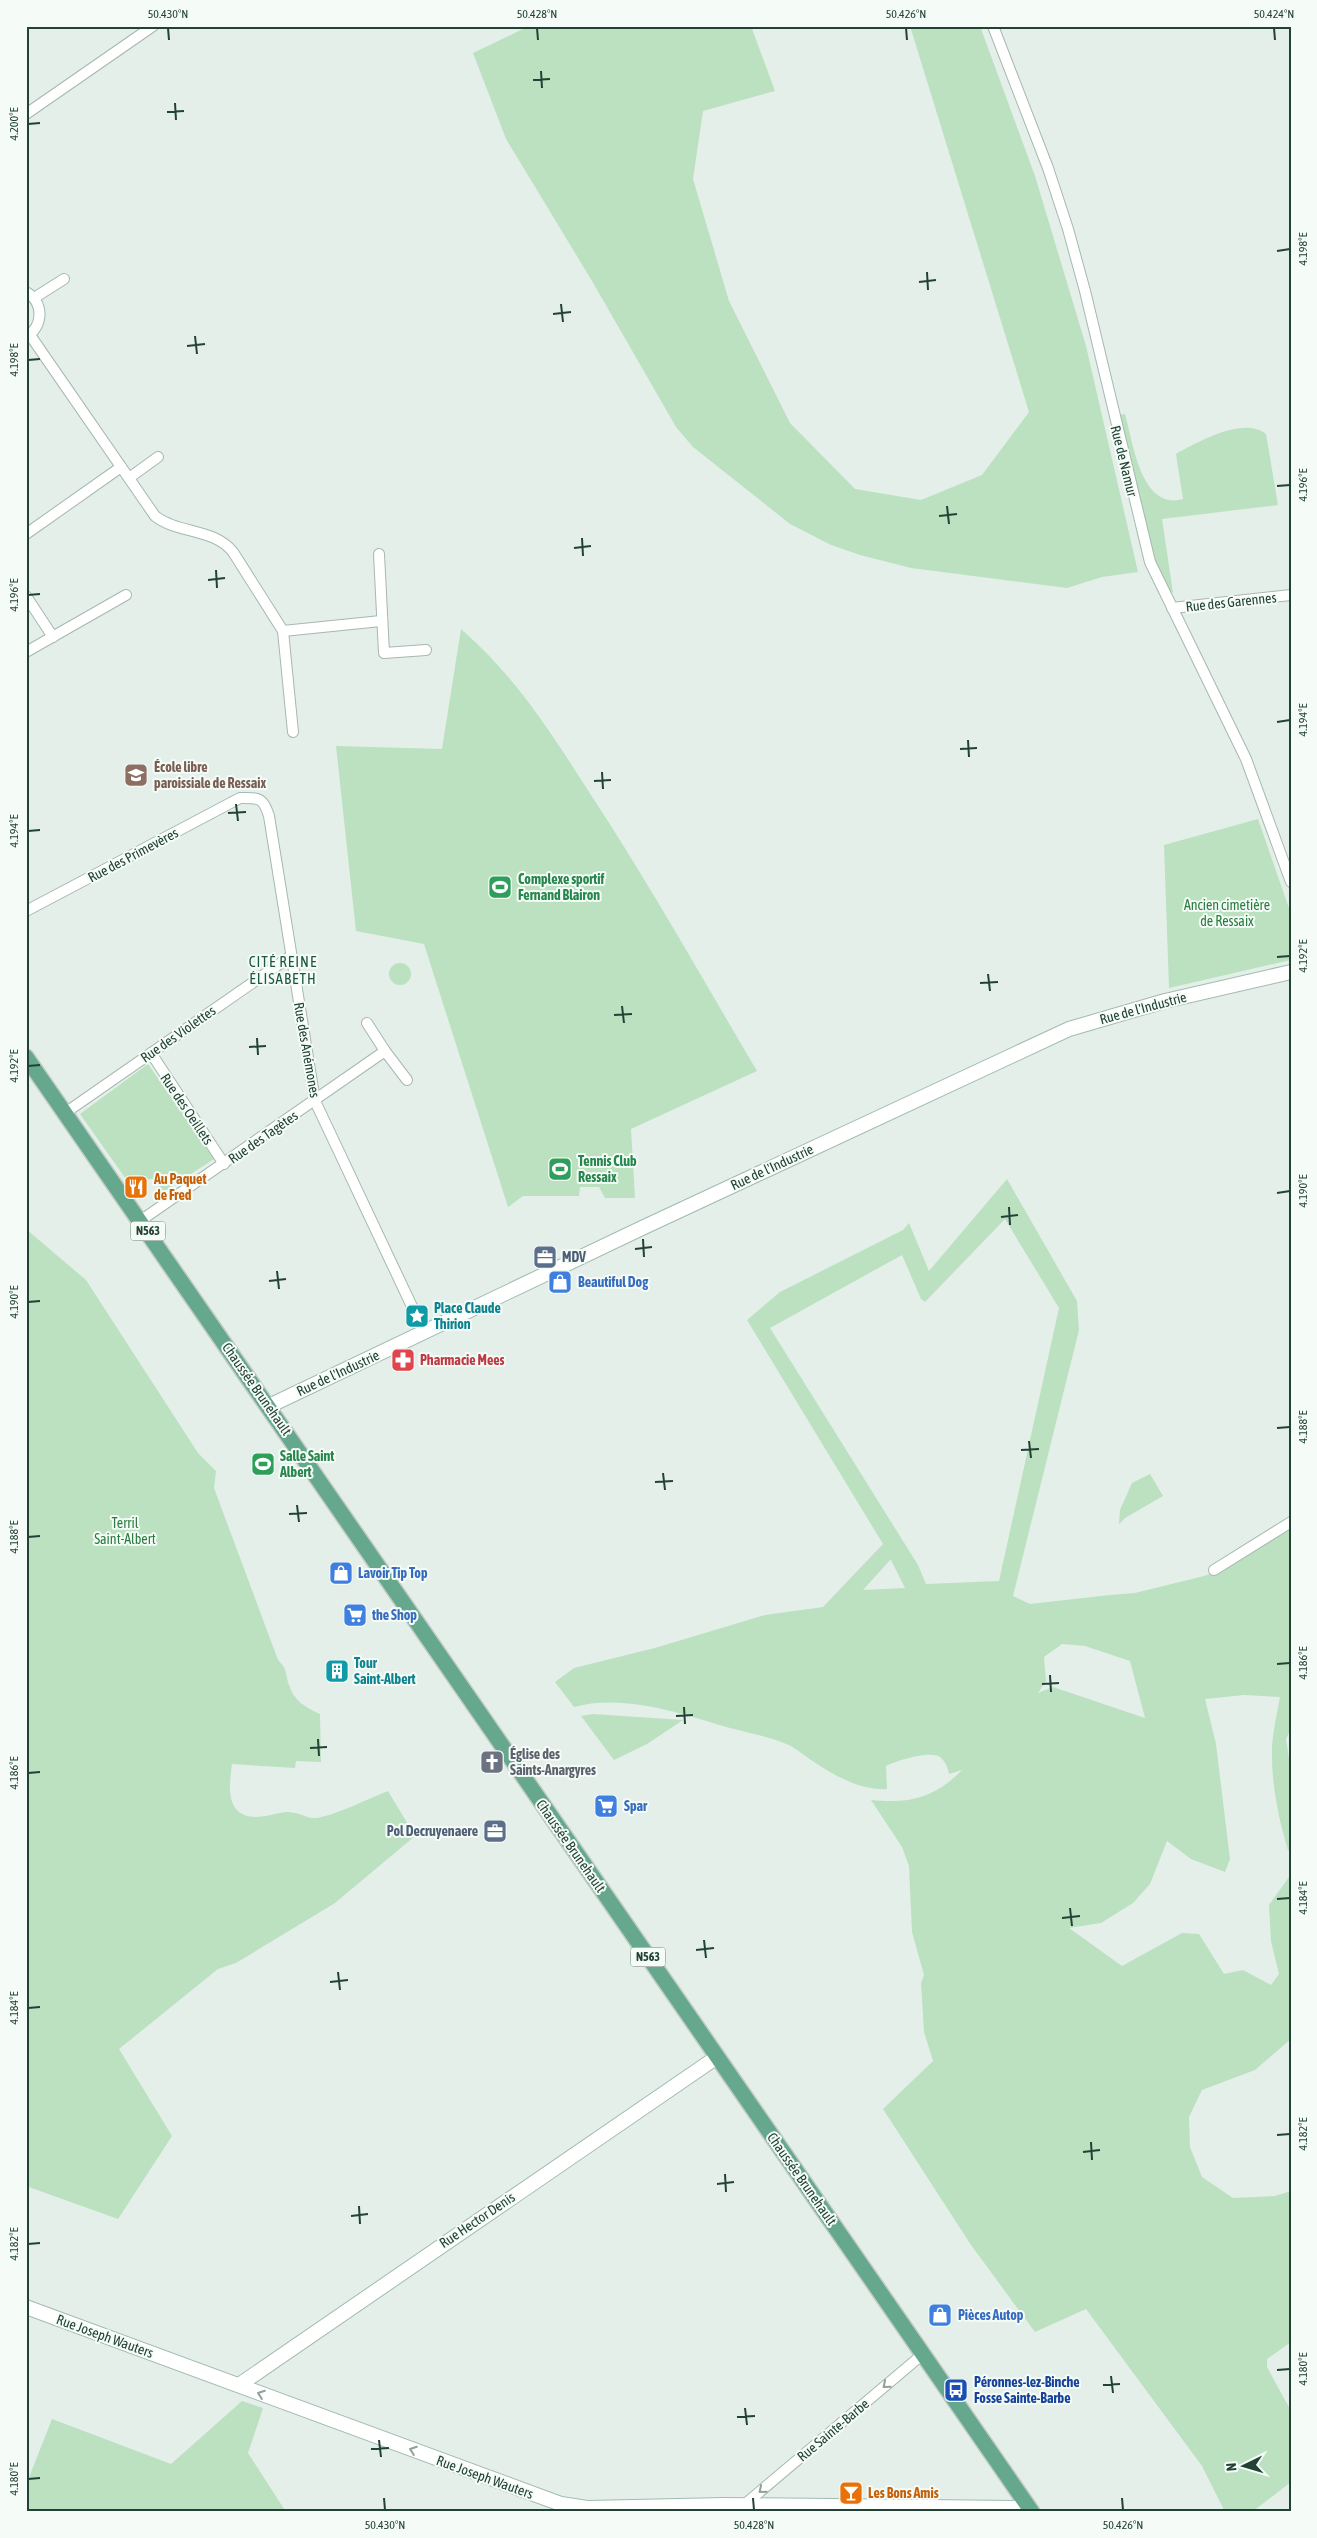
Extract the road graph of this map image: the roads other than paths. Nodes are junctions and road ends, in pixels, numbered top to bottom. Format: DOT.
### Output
graph roads {
  1 [pos="154,26"];
  2 [pos="993,26"];
  3 [pos="26,114"];
  4 [pos="64,279"];
  5 [pos="30,295"];
  6 [pos="28,336"];
  7 [pos="158,457"];
  8 [pos="121,467"];
  9 [pos="129,478"];
  10 [pos="26,534"];
  11 [pos="379,554"];
  12 [pos="126,595"];
  13 [pos="1291,595"];
  14 [pos="26,596"];
  15 [pos="1172,608"];
  16 [pos="381,621"];
  17 [pos="284,631"];
  18 [pos="53,637"];
  19 [pos="426,650"];
  20 [pos="26,652"];
  21 [pos="293,732"];
  22 [pos="240,798"];
  23 [pos="1291,882"];
  24 [pos="26,912"];
  25 [pos="291,956"];
  26 [pos="1291,972"];
  27 [pos="367,1023"];
  28 [pos="385,1051"];
  29 [pos="151,1053"];
  30 [pos="26,1056"];
  31 [pos="407,1080"];
  32 [pos="315,1101"];
  33 [pos="65,1113"];
  34 [pos="224,1164"];
  35 [pos="140,1221"];
  36 [pos="424,1332"];
  37 [pos="268,1406"];
  38 [pos="1291,1522"];
  39 [pos="1214,1570"];
  40 [pos="717,2057"];
  41 [pos="26,2307"];
  42 [pos="923,2354"];
  43 [pos="239,2385"];
  44 [pos="744,2505"];
  45 [pos="1031,2510"];
  1 -- 3 [label="street"];
  2 -- 15 [label="street, Rue de Namur"];
  4 -- 5 [label="street"];
  5 -- 6 [label="street"];
  6 -- 8 [label="street"];
  7 -- 9 [label="street"];
  8 -- 9 [label="street"];
  8 -- 10 [label="street"];
  9 -- 17 [label="street"];
  11 -- 16 [label="street"];
  12 -- 18 [label="street"];
  13 -- 15 [label="street, Rue des Garennes"];
  14 -- 18 [label="street"];
  15 -- 23 [label="street, Rue de Namur"];
  16 -- 17 [label="street"];
  16 -- 19 [label="street"];
  17 -- 21 [label="street"];
  18 -- 20 [label="street"];
  22 -- 24 [label="street, Rue des Primevères"];
  22 -- 25 [label="street, Rue des Anémones"];
  25 -- 29 [label="street, Rue des Violettes"];
  25 -- 32 [label="street, Rue des Anémones"];
  26 -- 36 [label="street, Rue de l'Industrie"];
  27 -- 28 [label="street"];
  28 -- 31 [label="street"];
  28 -- 32 [label="street, Rue des Tagètes"];
  29 -- 33 [label="street, Rue des Violettes"];
  29 -- 34 [label="street, Rue des Oeillets"];
  30 -- 33 [label="main road, Chaussée Brunehault / N563"];
  32 -- 34 [label="street, Rue des Tagètes"];
  32 -- 36 [label="street, Rue des Anémones"];
  33 -- 35 [label="main road, Chaussée Brunehault / N563"];
  34 -- 35 [label="street, Rue des Tagètes"];
  35 -- 37 [label="main road, Chaussée Brunehault / N563"];
  36 -- 37 [label="street, Rue de l'Industrie"];
  37 -- 40 [label="main road, Chaussée Brunehault / N563"];
  38 -- 39 [label="street"];
  40 -- 42 [label="main road, Chaussée Brunehault / N563"];
  40 -- 43 [label="street, Rue Hector Denis"];
  41 -- 43 [label="street, Rue Joseph Wauters"];
  42 -- 44 [label="street, Rue Sainte-Barbe, one-way"];
  42 -- 45 [label="main road, Chaussée Brunehault / N563"];
  44 -- 43 [label="street, Rue Joseph Wauters, one-way"];
  44 -- 45 [label="street, Rue Joseph Wauters"];
}
